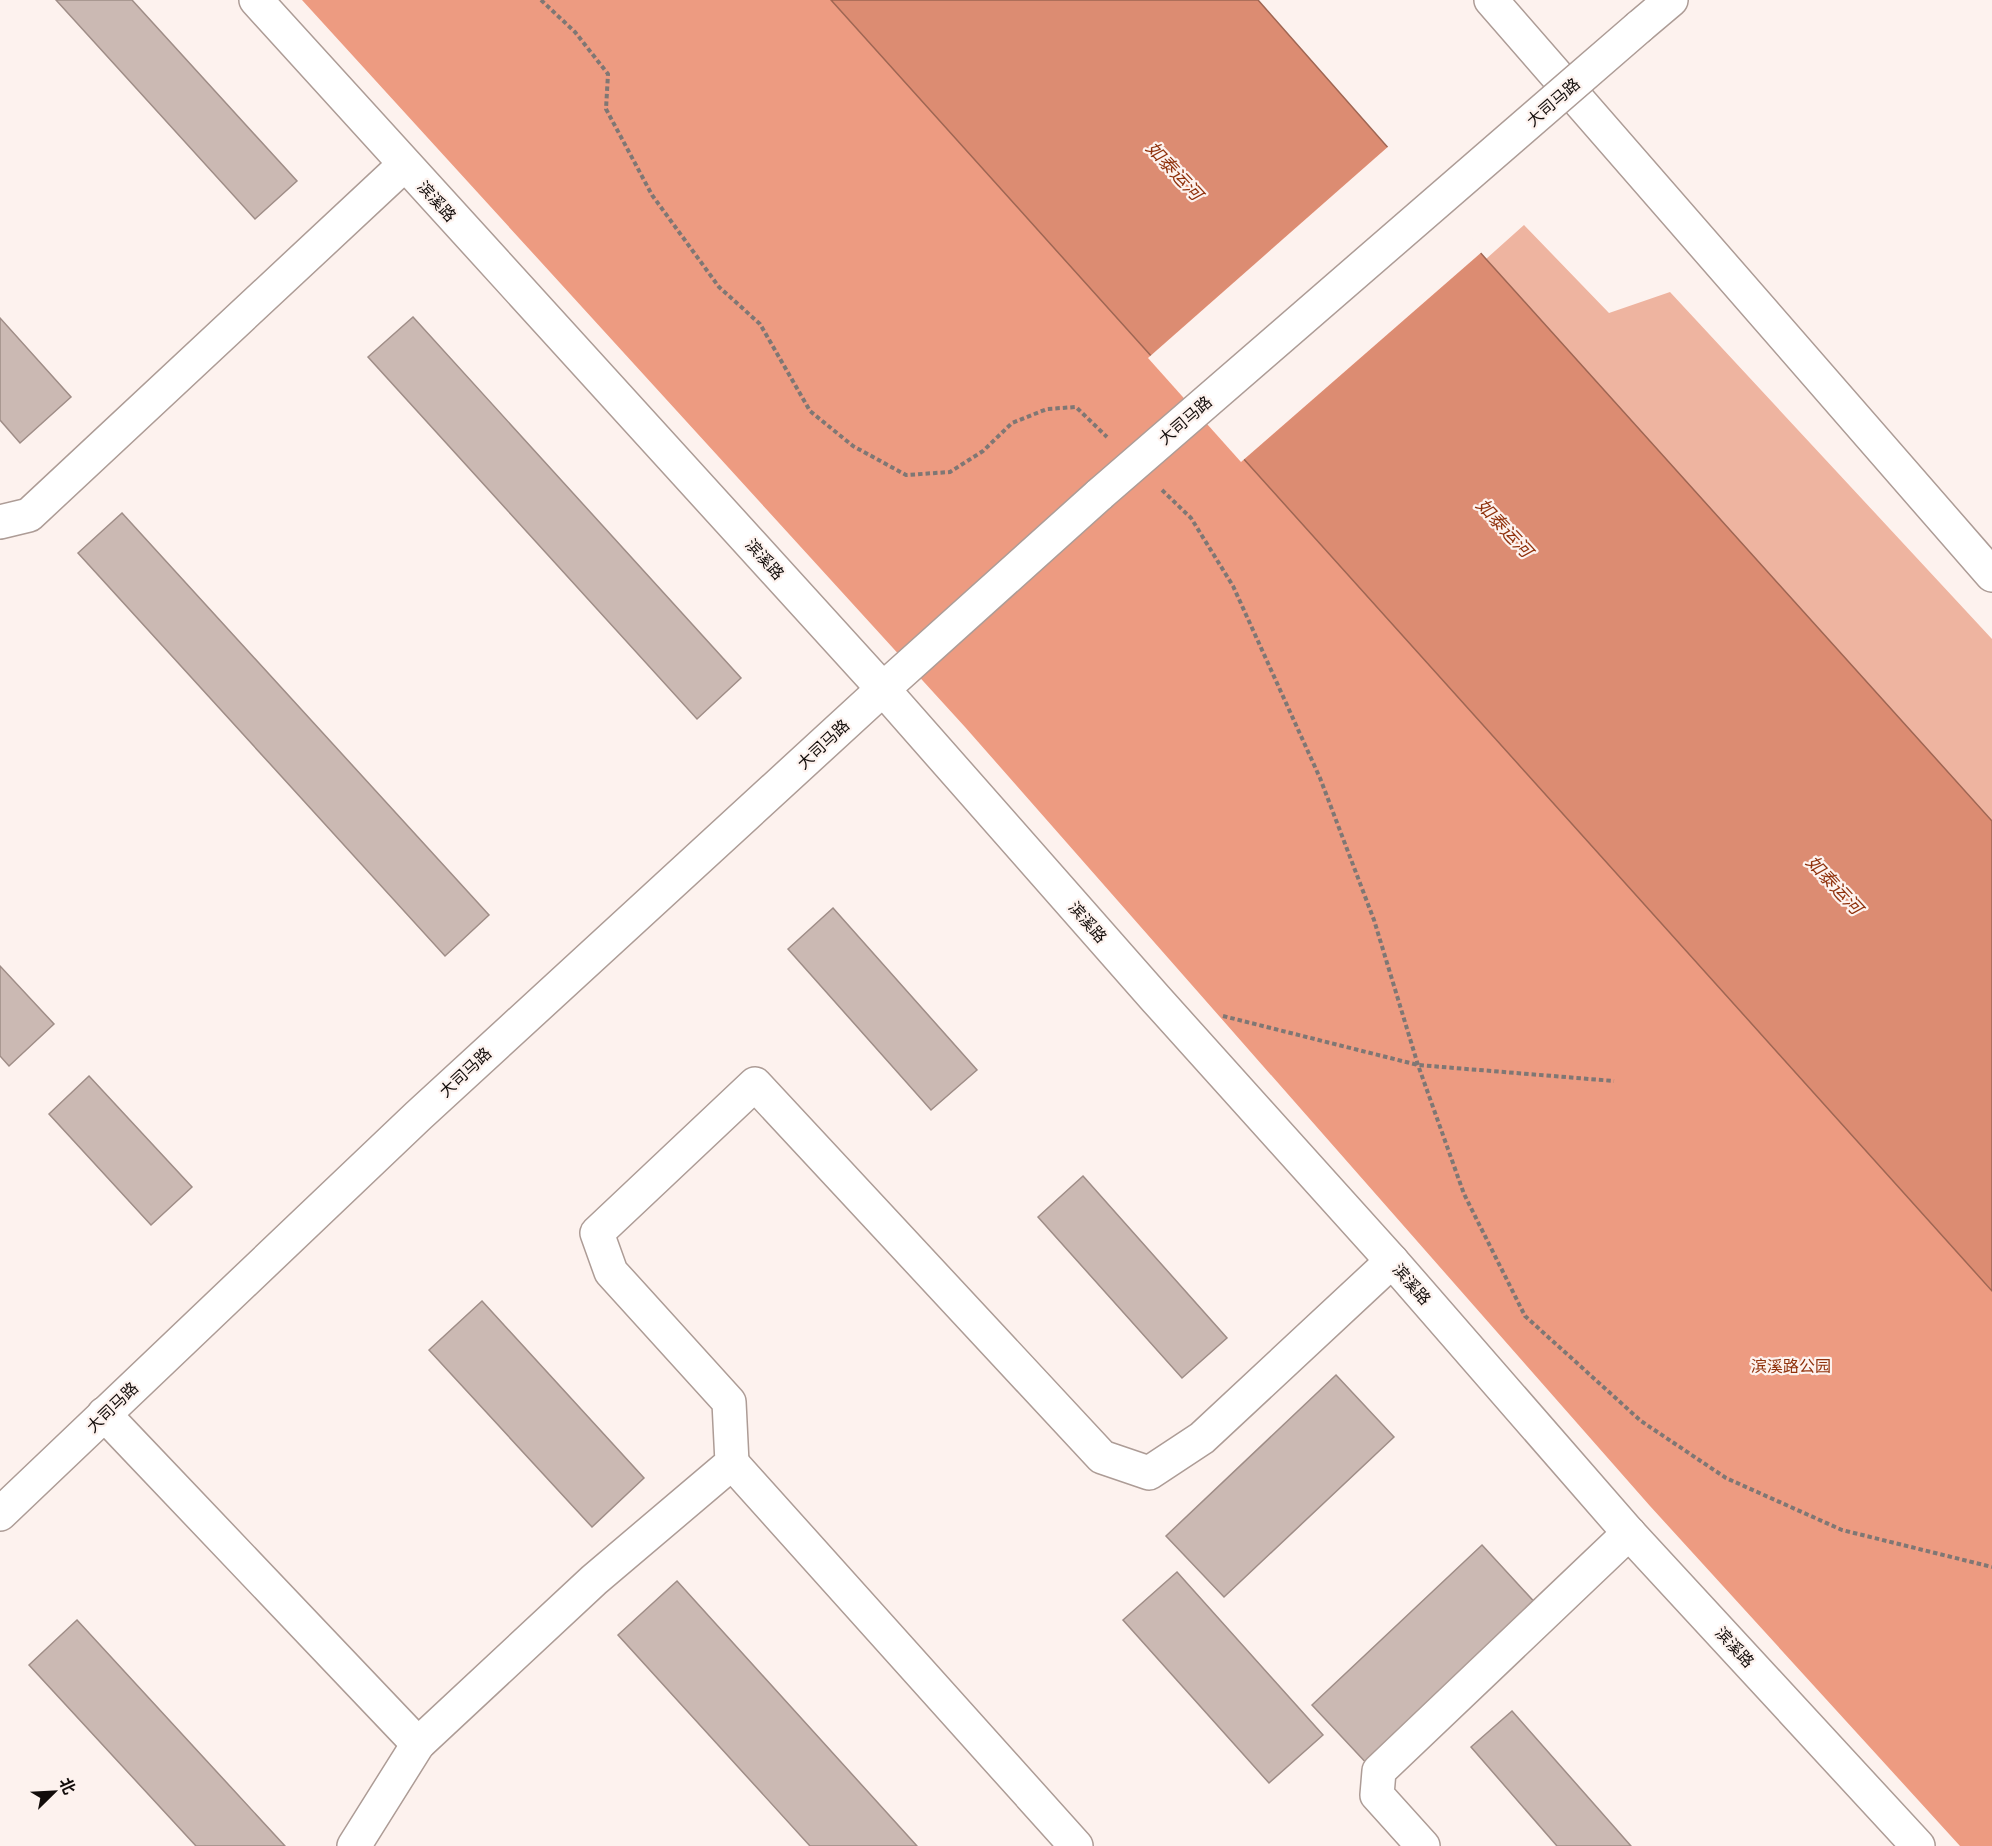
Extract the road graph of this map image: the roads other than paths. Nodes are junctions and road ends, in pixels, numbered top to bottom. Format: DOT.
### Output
graph roads {
  1 [pos="255,0"];
  2 [pos="1491,0"];
  3 [pos="1671,0"];
  4 [pos="404,165"];
  5 [pos="0,522"];
  6 [pos="1992,575"];
  7 [pos="883,689"];
  8 [pos="1392,1261"];
  9 [pos="104,1414"];
  10 [pos="732,1463"];
  11 [pos="0,1514"];
  12 [pos="1629,1533"];
  13 [pos="418,1744"];
  14 [pos="354,1846"];
  15 [pos="1076,1846"];
  16 [pos="1422,1846"];
  17 [pos="1918,1846"];
  1 -- 4 [label="street, 滨溪路"];
  2 -- 6 [label="street"];
  3 -- 7 [label="street, 大司马路, bridge"];
  4 -- 5 [label="street"];
  4 -- 7 [label="street, 滨溪路"];
  7 -- 8 [label="street, 滨溪路"];
  7 -- 9 [label="street, 大司马路"];
  8 -- 10 [label="street"];
  8 -- 12 [label="street, 滨溪路"];
  9 -- 11 [label="street, 大司马路"];
  9 -- 13 [label="street"];
  10 -- 13 [label="street"];
  10 -- 15 [label="street"];
  12 -- 16 [label="street"];
  12 -- 17 [label="street, 滨溪路"];
  13 -- 14 [label="street"];
}
